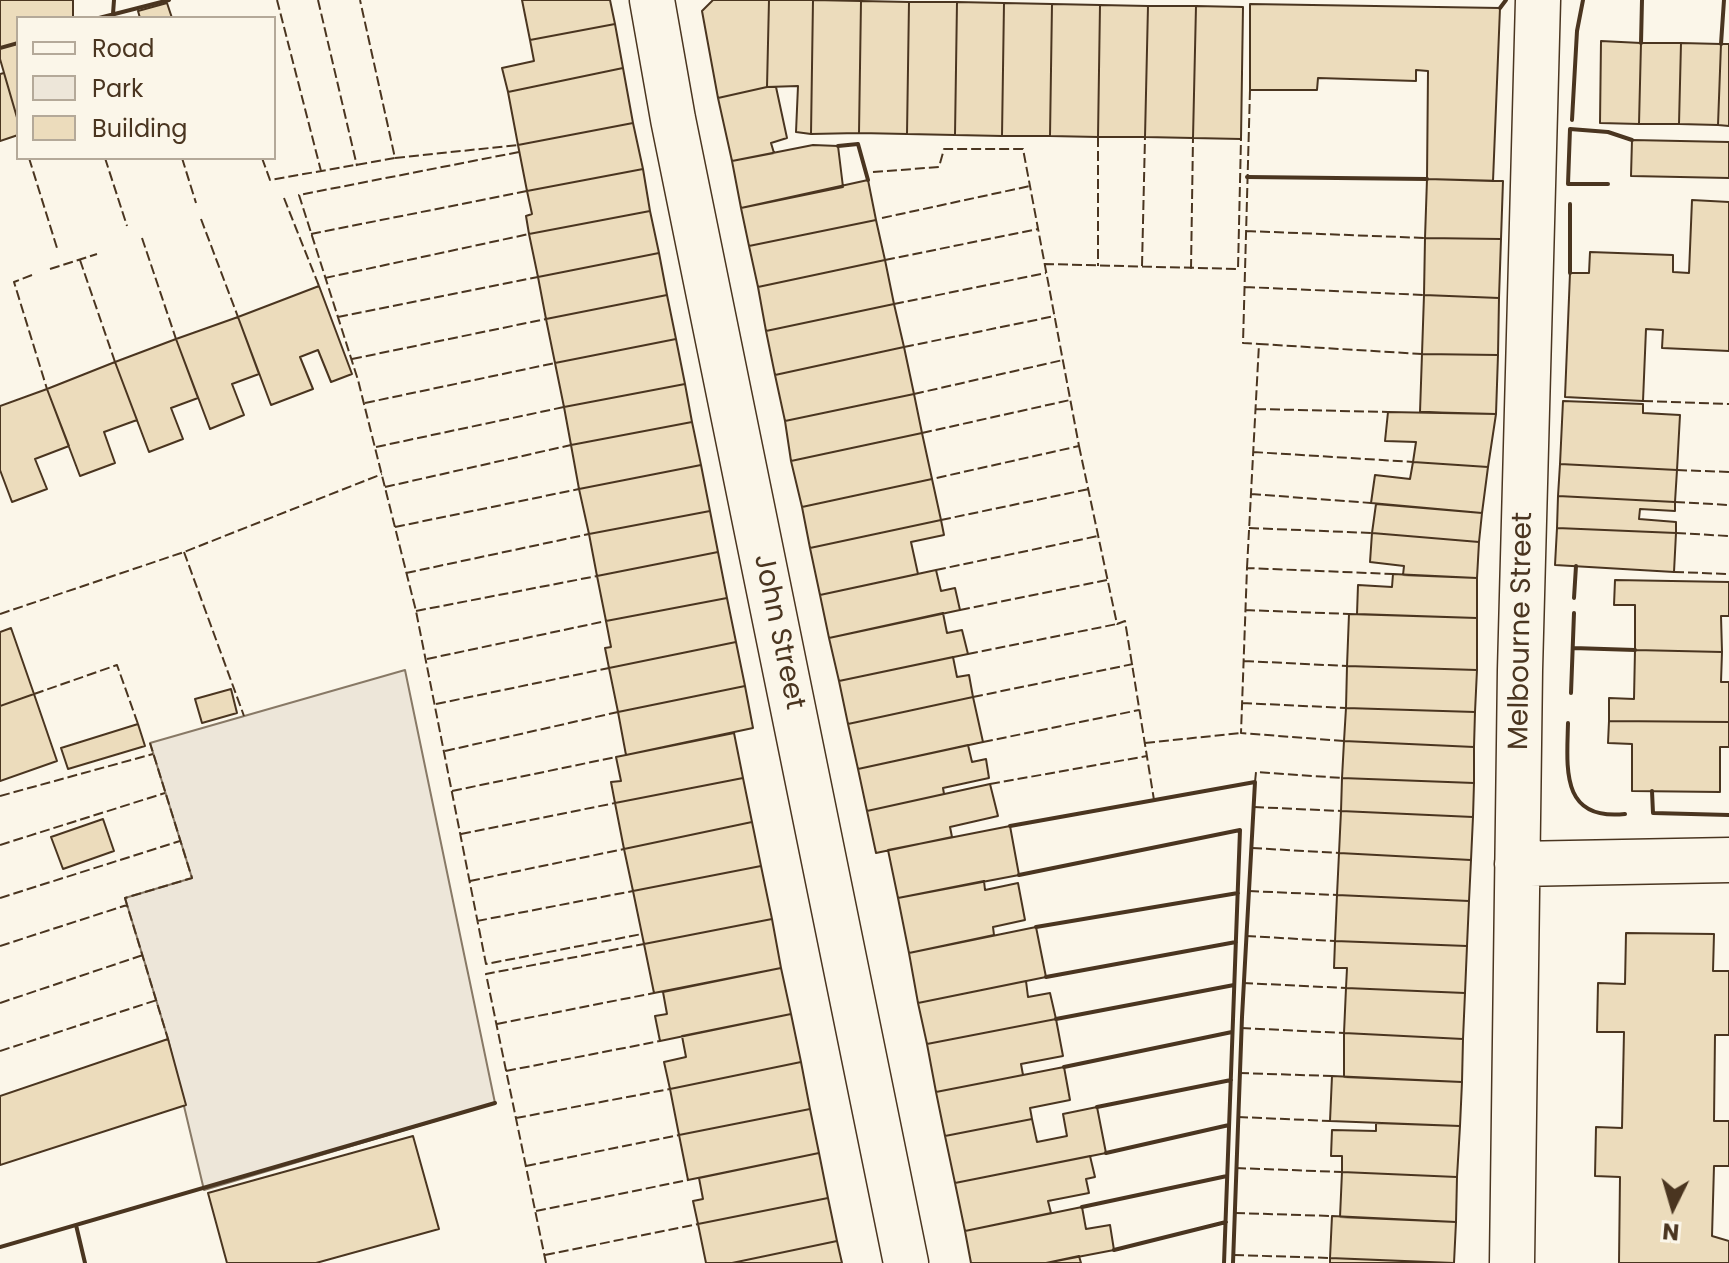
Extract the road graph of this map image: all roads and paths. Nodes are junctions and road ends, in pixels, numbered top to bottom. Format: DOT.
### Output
graph roads {
  1 [pos="652,0"];
  2 [pos="1538,0"];
  3 [pos="1729,860"];
  4 [pos="1517,864"];
  5 [pos="906,1263"];
  6 [pos="1512,1263"];
  1 -- 5 [label="street, John Street"];
  2 -- 4 [label="street, Melbourne Street"];
  3 -- 4 [label="street"];
  4 -- 6 [label="street, Melbourne Street"];
}
